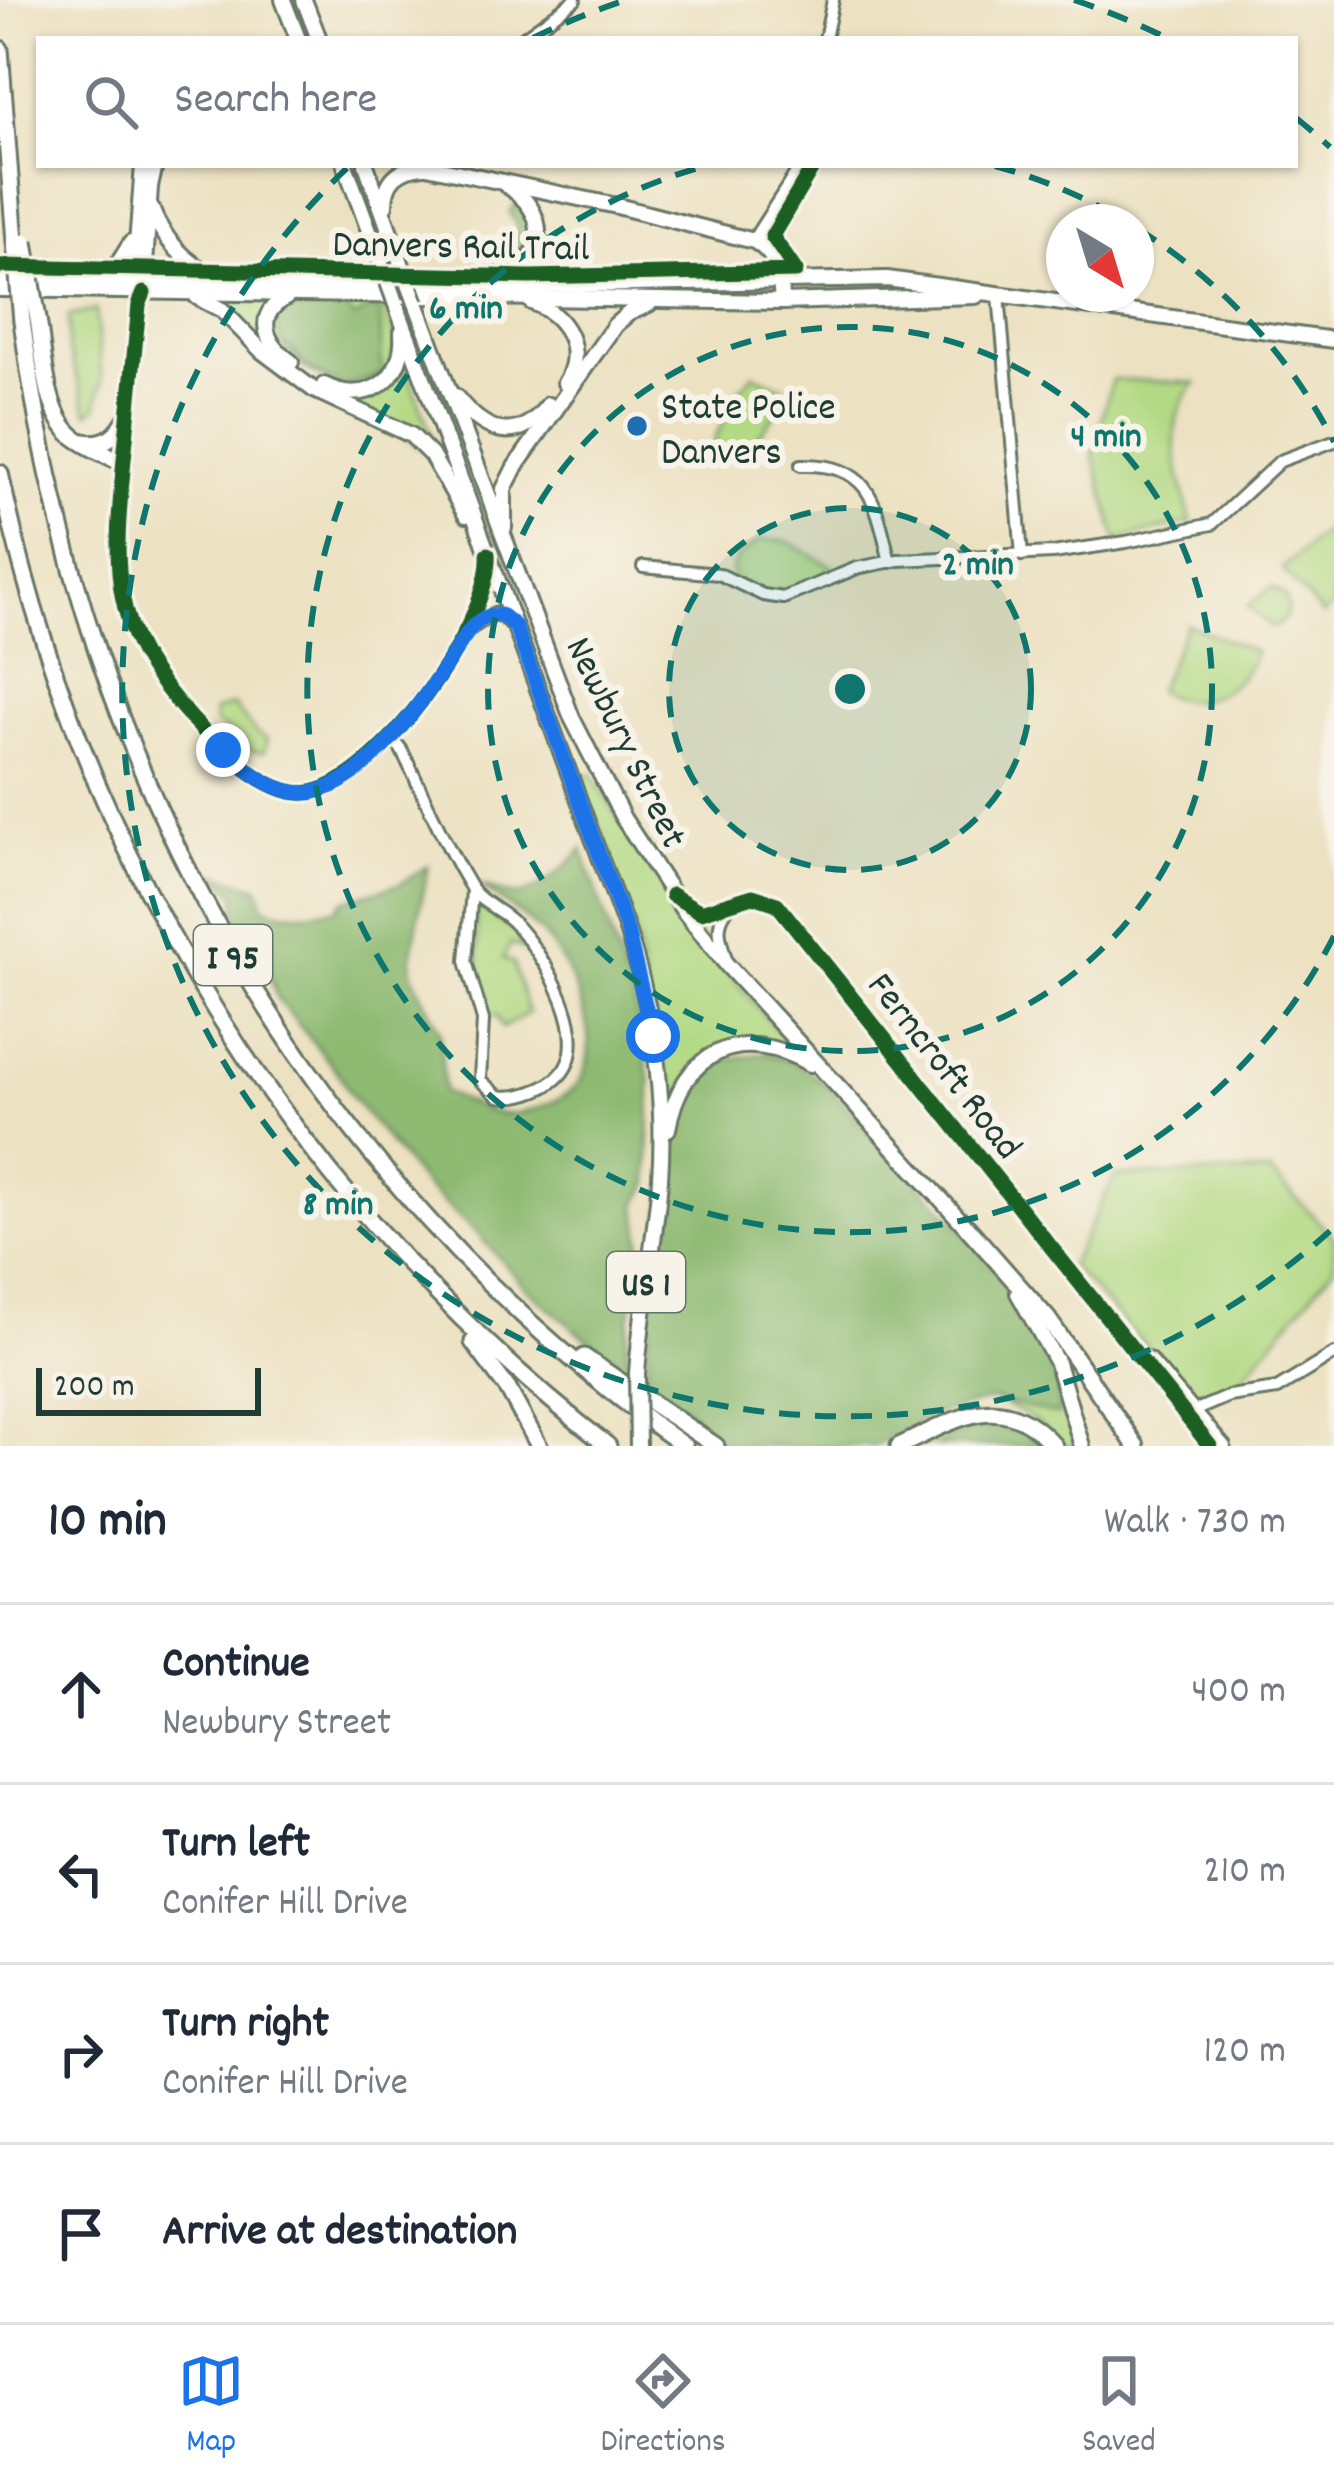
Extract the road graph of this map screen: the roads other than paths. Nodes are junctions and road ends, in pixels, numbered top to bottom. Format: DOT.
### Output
graph roads {
  1 [pos="283,0"];
  2 [pos="304,0"];
  3 [pos="575,0"];
  4 [pos="833,0"];
  5 [pos="297,36"];
  6 [pos="320,36"];
  7 [pos="524,36"];
  8 [pos="826,36"];
  9 [pos="0,49"];
  10 [pos="142,168"];
  11 [pos="155,168"];
  12 [pos="336,168"];
  13 [pos="346,168"];
  14 [pos="366,168"];
  15 [pos="414,168"];
  16 [pos="441,168"];
  17 [pos="799,168"];
  18 [pos="495,180"];
  19 [pos="149,202"];
  20 [pos="358,202"];
  21 [pos="136,226"];
  22 [pos="388,227"];
  23 [pos="753,240"];
  24 [pos="0,276"];
  25 [pos="87,278"];
  26 [pos="227,279"];
  27 [pos="780,281"];
  28 [pos="0,289"];
  29 [pos="139,289"];
  30 [pos="501,291"];
  31 [pos="174,293"];
  32 [pos="298,294"];
  33 [pos="999,295"];
  34 [pos="667,299"];
  35 [pos="782,302"];
  36 [pos="30,320"];
  37 [pos="402,321"];
  38 [pos="1334,340"];
  39 [pos="441,369"];
  40 [pos="128,415"];
  41 [pos="81,441"];
  42 [pos="1334,441"];
  43 [pos="124,463"];
  44 [pos="801,465"];
  45 [pos="0,473"];
  46 [pos="505,544"];
  47 [pos="488,554"];
  48 [pos="1022,555"];
  49 [pos="890,562"];
  50 [pos="643,567"];
  51 [pos="515,626"];
  52 [pos="467,631"];
  53 [pos="390,735"];
  54 [pos="472,891"];
  55 [pos="672,895"];
  56 [pos="738,899"];
  57 [pos="727,965"];
  58 [pos="837,1086"];
  59 [pos="658,1191"];
  60 [pos="967,1227"];
  61 [pos="393,1248"];
  62 [pos="524,1317"];
  63 [pos="1139,1354"];
  64 [pos="1334,1354"];
  65 [pos="1179,1408"];
  66 [pos="1196,1410"];
  67 [pos="539,1446"];
  68 [pos="608,1446"];
  69 [pos="638,1446"];
  70 [pos="685,1446"];
  71 [pos="716,1446"];
  72 [pos="898,1446"];
  73 [pos="1054,1446"];
  74 [pos="1082,1446"];
  75 [pos="1136,1446"];
  76 [pos="1210,1446"];
  77 [pos="1225,1446"];
  1 -- 5 [label="main road"];
  2 -- 6 [label="main road"];
  3 -- 7 [label="street"];
  4 -- 8 [label="street"];
  9 -- 36 [label="highway, I 95, bridge"];
  10 -- 21 [label="main road"];
  11 -- 19 [label="main road"];
  12 -- 20 [label="main road"];
  13 -- 20 [label="main road, Newbury Street / US 1"];
  14 -- 22 [label="main road, Newbury Street"];
  15 -- 22 [label="main road"];
  16 -- 18 [label="main road"];
  17 -- 23 [label="street"];
  18 -- 23 [label="main road"];
  18 -- 30 [label="main road"];
  19 -- 26 [label="main road"];
  19 -- 29 [label="main road"];
  20 -- 37 [label="main road, Newbury Street / US 1, bridge"];
  21 -- 25 [label="main road"];
  21 -- 29 [label="main road"];
  22 -- 39 [label="main road, Newbury Street, bridge"];
  23 -- 27 [label="main road"];
  24 -- 25 [label="main road"];
  25 -- 29 [label="main road"];
  26 -- 29 [label="main road"];
  26 -- 30 [label="main road"];
  27 -- 30 [label="main road"];
  27 -- 33 [label="main road"];
  27 -- 35 [label="main road"];
  28 -- 29 [label="main road"];
  29 -- 31 [label="main road"];
  29 -- 40 [label="street"];
  30 -- 32 [label="main road"];
  30 -- 34 [label="main road"];
  30 -- 39 [label="main road"];
  31 -- 32 [label="main road"];
  31 -- 47 [label="main road"];
  32 -- 37 [label="main road"];
  33 -- 35 [label="main road"];
  33 -- 38 [label="main road"];
  33 -- 48 [label="street"];
  34 -- 35 [label="main road"];
  34 -- 46 [label="main road"];
  36 -- 41 [label="highway"];
  36 -- 62 [label="highway, I 95"];
  37 -- 47 [label="main road, Newbury Street / US 1"];
  39 -- 46 [label="main road, Newbury Street"];
  40 -- 41 [label="highway"];
  40 -- 43 [label="street"];
  41 -- 43 [label="highway"];
  42 -- 48 [label="street"];
  43 -- 53 [label="street"];
  44 -- 49 [label="street"];
  45 -- 61 [label="highway, I 95"];
  46 -- 55 [label="main road, Newbury Street"];
  47 -- 51 [label="main road, Newbury Street / US 1"];
  47 -- 52 [label="street"];
  48 -- 49 [label="street"];
  49 -- 50 [label="street"];
  51 -- 52 [label="street"];
  51 -- 59 [label="main road, Newbury Street / US 1"];
  52 -- 53 [label="street"];
  53 -- 54 [label="street"];
  54 -- 54 [label="street"];
  55 -- 56 [label="street, Ferncroft Road"];
  55 -- 57 [label="main road, Newbury Street"];
  56 -- 57 [label="street"];
  56 -- 63 [label="street, Ferncroft Road"];
  57 -- 58 [label="main road, Newbury Street"];
  58 -- 59 [label="main road"];
  58 -- 60 [label="main road, Newbury Street"];
  59 -- 69 [label="main road, Newbury Street / US 1, bridge"];
  60 -- 74 [label="main road, Newbury Street"];
  60 -- 75 [label="highway"];
  61 -- 67 [label="highway"];
  61 -- 68 [label="highway, I 95"];
  62 -- 70 [label="highway, I 95"];
  62 -- 71 [label="highway"];
  63 -- 65 [label="street, Ferncroft Road"];
  63 -- 66 [label="street, Ferncroft Road"];
  64 -- 66 [label="street"];
  65 -- 66 [label="street"];
  65 -- 76 [label="street, Ferncroft Road"];
  66 -- 77 [label="street, Ferncroft Road"];
  72 -- 73 [label="highway"];
}
